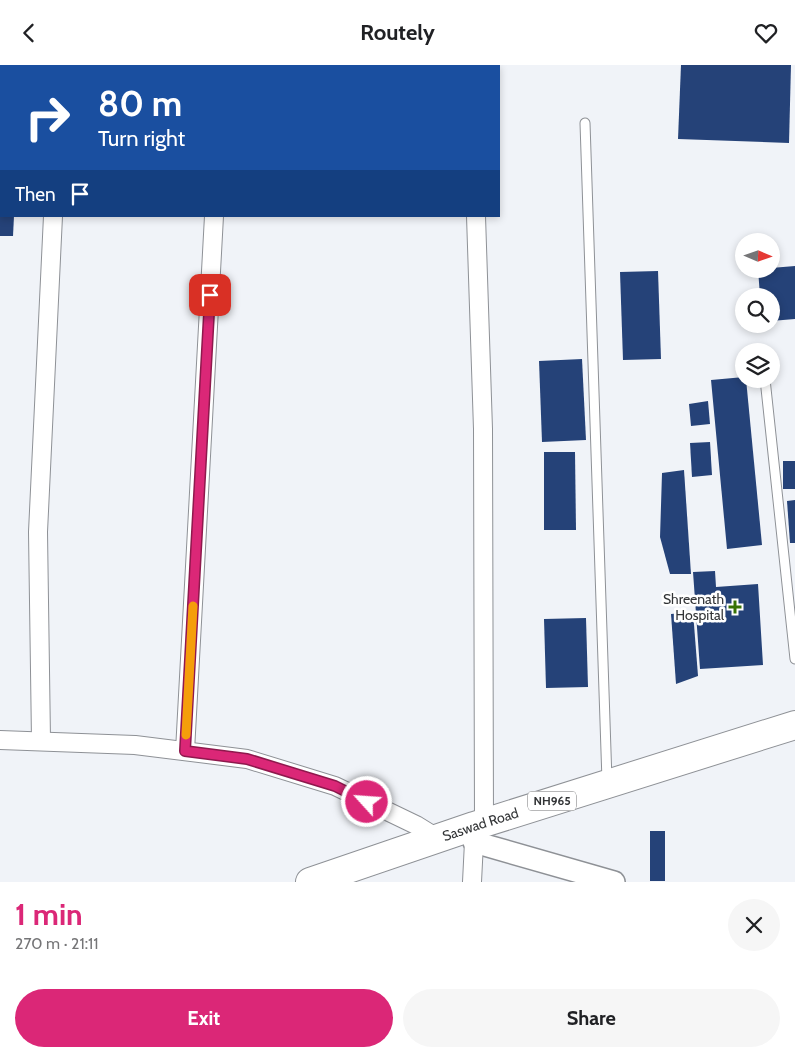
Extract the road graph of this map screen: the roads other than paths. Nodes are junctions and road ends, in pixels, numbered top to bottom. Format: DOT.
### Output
graph roads {
  1 [pos="584,123"];
  2 [pos="53,217"];
  3 [pos="214,217"];
  4 [pos="476,217"];
  5 [pos="766,388"];
  6 [pos="795,659"];
  7 [pos="795,725"];
  8 [pos="0,740"];
  9 [pos="41,740"];
  10 [pos="185,751"];
  11 [pos="607,783"];
  12 [pos="477,830"];
  13 [pos="437,839"];
  14 [pos="349,875"];
  15 [pos="606,881"];
  16 [pos="310,882"];
  17 [pos="472,882"];
  1 -- 11 [label="lane"];
  2 -- 9 [label="street"];
  3 -- 10 [label="street"];
  4 -- 12 [label="street"];
  5 -- 6 [label="lane"];
  7 -- 11 [label="highway, Saswad Road / NH965"];
  8 -- 9 [label="street"];
  9 -- 10 [label="street"];
  10 -- 13 [label="street"];
  11 -- 12 [label="highway, Saswad Road / NH965"];
  12 -- 13 [label="highway, Saswad Road / NH965"];
  12 -- 15 [label="street"];
  12 -- 17 [label="street"];
  13 -- 14 [label="highway, Saswad Road / NH965"];
  14 -- 16 [label="highway, Saswad Road / NH965"];
}
